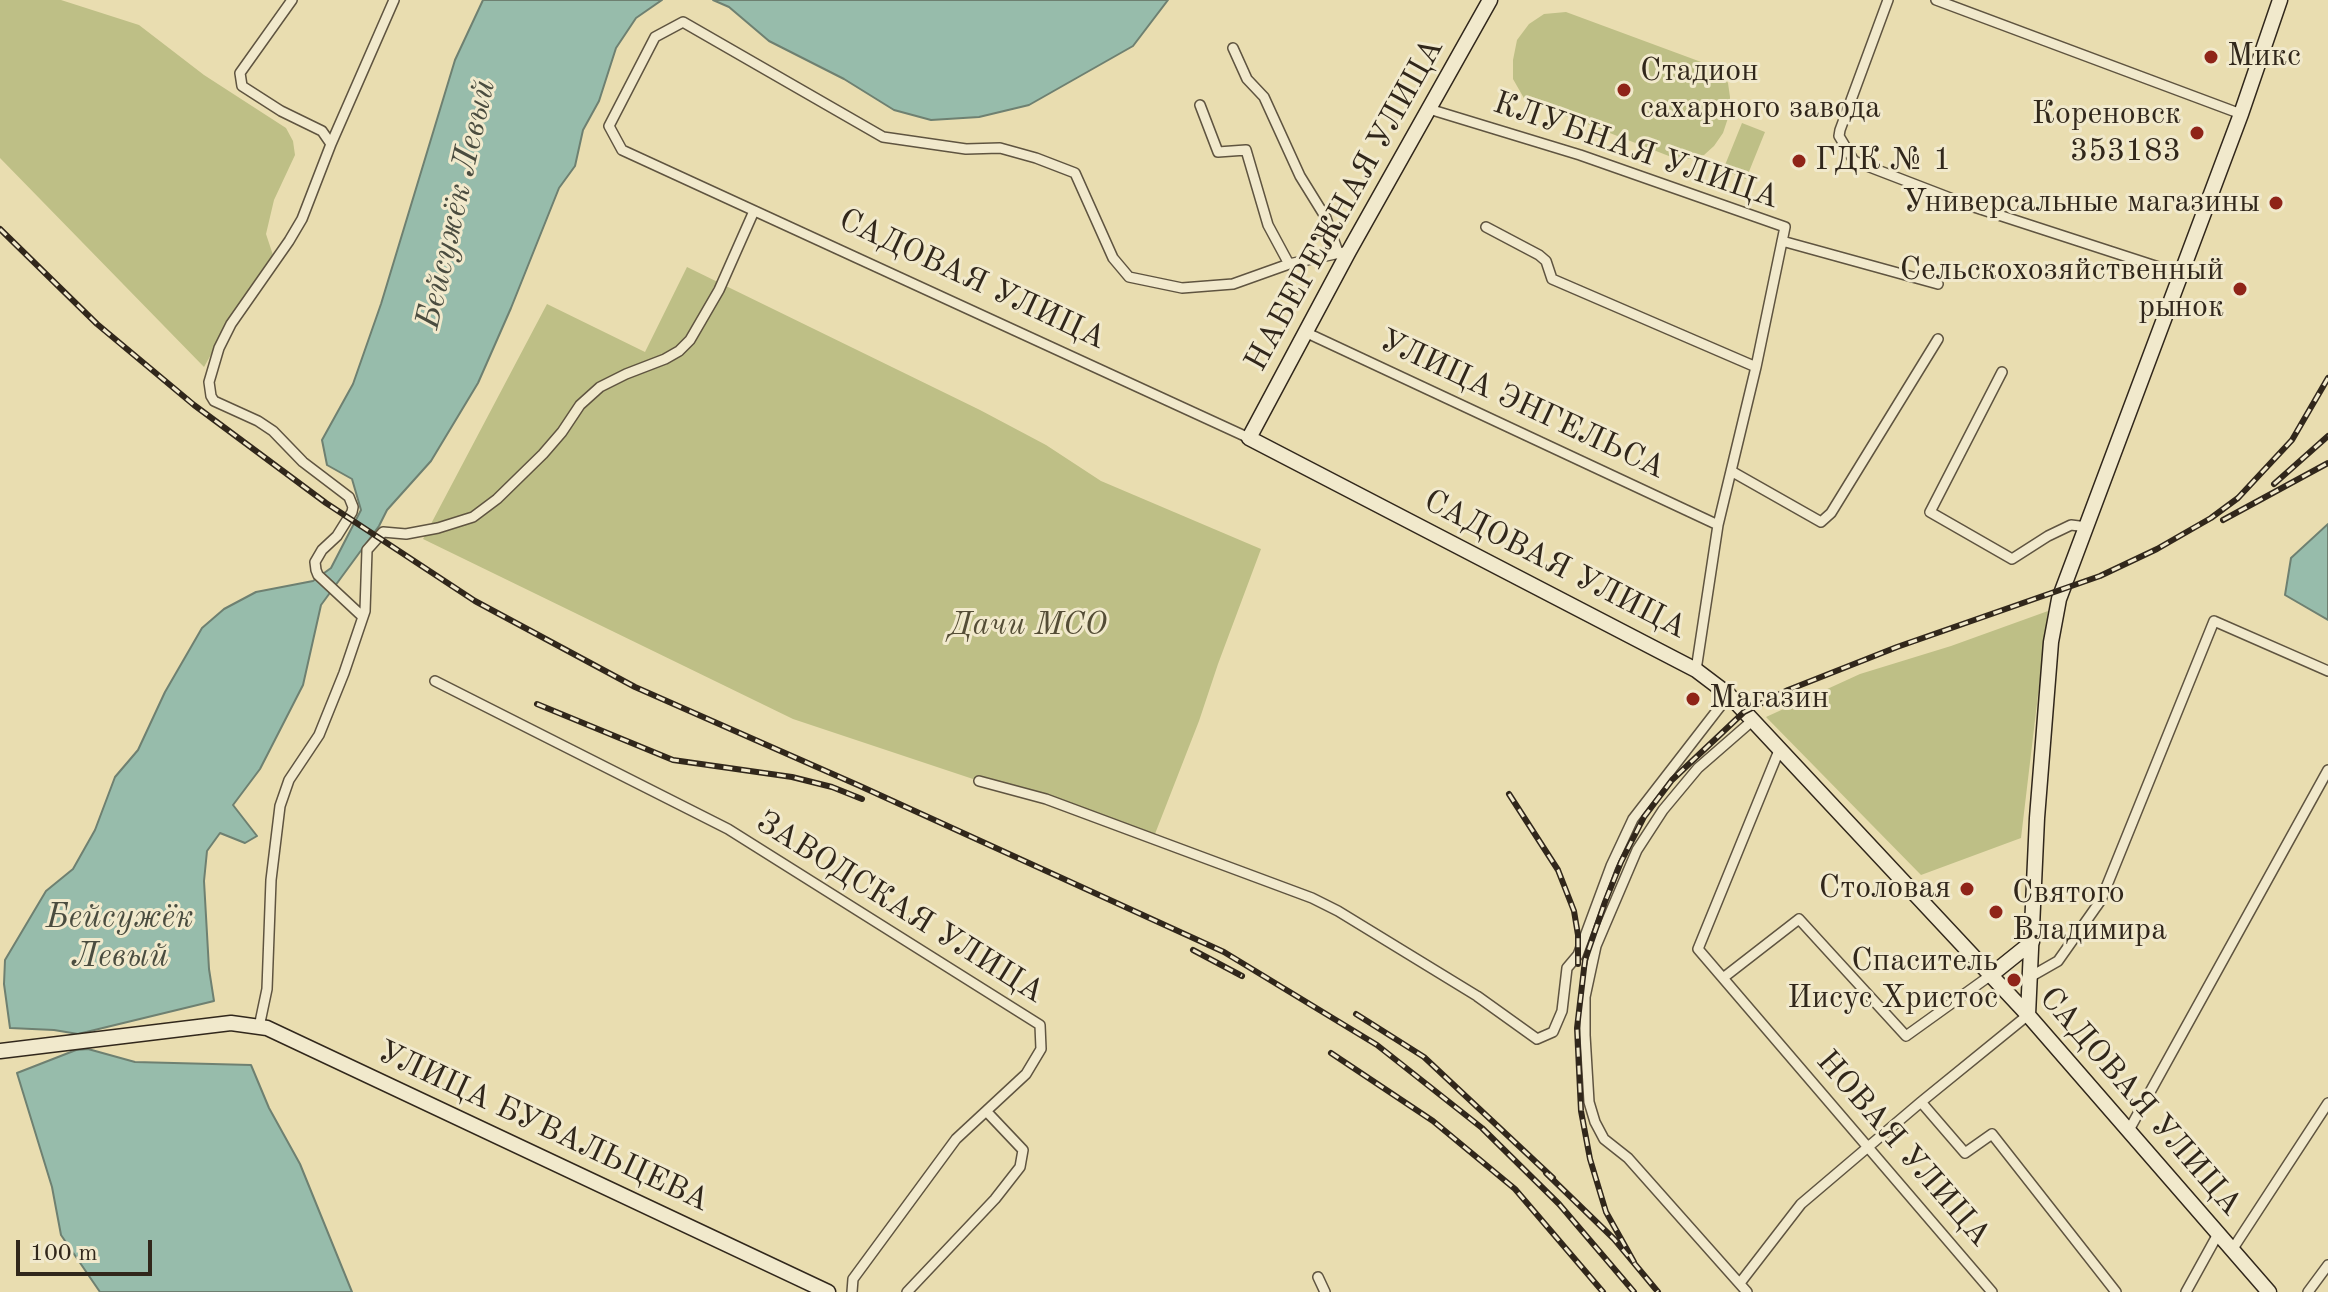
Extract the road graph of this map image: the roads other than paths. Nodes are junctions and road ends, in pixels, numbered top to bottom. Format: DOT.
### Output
graph roads {
  1 [pos="292,0"];
  2 [pos="394,0"];
  3 [pos="1490,0"];
  4 [pos="1888,0"];
  5 [pos="1936,0"];
  6 [pos="2280,0"];
  7 [pos="1233,48"];
  8 [pos="1200,105"];
  9 [pos="1429,109"];
  10 [pos="2241,114"];
  11 [pos="331,144"];
  12 [pos="754,211"];
  13 [pos="1486,227"];
  14 [pos="1782,241"];
  15 [pos="1344,252"];
  16 [pos="1289,264"];
  17 [pos="2180,274"];
  18 [pos="1938,284"];
  19 [pos="1305,332"];
  20 [pos="1938,339"];
  21 [pos="1756,367"];
  22 [pos="2002,372"];
  23 [pos="1249,438"];
  24 [pos="1731,471"];
  25 [pos="1718,525"];
  26 [pos="2087,527"];
  27 [pos="363,617"];
  28 [pos="1696,670"];
  29 [pos="2328,671"];
  30 [pos="435,681"];
  31 [pos="1729,695"];
  32 [pos="1752,721"];
  33 [pos="1780,748"];
  34 [pos="2328,770"];
  35 [pos="979,781"];
  36 [pos="2032,942"];
  37 [pos="1991,975"];
  38 [pos="2030,977"];
  39 [pos="1723,978"];
  40 [pos="2028,1015"];
  41 [pos="259,1027"];
  42 [pos="0,1051"];
  43 [pos="1921,1102"];
  44 [pos="2328,1103"];
  45 [pos="987,1112"];
  46 [pos="2129,1130"];
  47 [pos="1867,1147"];
  48 [pos="2218,1234"];
  49 [pos="2232,1250"];
  50 [pos="2328,1265"];
  51 [pos="1318,1277"];
  52 [pos="1740,1283"];
  53 [pos="828,1292"];
  54 [pos="852,1292"];
  55 [pos="907,1292"];
  56 [pos="1325,1292"];
  57 [pos="1747,1292"];
  58 [pos="1992,1292"];
  59 [pos="2116,1292"];
  60 [pos="2186,1292"];
  61 [pos="2269,1292"];
  62 [pos="2308,1292"];
  1 -- 11 [label="street"];
  2 -- 11 [label="street"];
  3 -- 9 [label="street, НАБЕРЕЖНАЯ УЛИЦА"];
  4 -- 17 [label="street"];
  5 -- 10 [label="street"];
  6 -- 10 [label="street"];
  7 -- 15 [label="street"];
  8 -- 16 [label="street"];
  9 -- 14 [label="street, КЛУБНАЯ УЛИЦА"];
  9 -- 15 [label="street, НАБЕРЕЖНАЯ УЛИЦА"];
  10 -- 17 [label="street"];
  11 -- 27 [label="street"];
  12 -- 16 [label="street, САДОВАЯ УЛИЦА"];
  12 -- 23 [label="street, САДОВАЯ УЛИЦА"];
  12 -- 27 [label="street"];
  13 -- 21 [label="street"];
  14 -- 18 [label="street"];
  14 -- 21 [label="street, КЛУБНАЯ УЛИЦА"];
  15 -- 16 [label="street"];
  15 -- 19 [label="street, НАБЕРЕЖНАЯ УЛИЦА"];
  17 -- 26 [label="street"];
  19 -- 23 [label="street, НАБЕРЕЖНАЯ УЛИЦА"];
  19 -- 25 [label="street, УЛИЦА ЭНГЕЛЬСА"];
  20 -- 24 [label="street"];
  21 -- 24 [label="street, КЛУБНАЯ УЛИЦА"];
  22 -- 26 [label="street"];
  23 -- 28 [label="street, САДОВАЯ УЛИЦА"];
  24 -- 25 [label="street, КЛУБНАЯ УЛИЦА"];
  25 -- 28 [label="street, КЛУБНАЯ УЛИЦА"];
  26 -- 36 [label="street"];
  27 -- 41 [label="street"];
  28 -- 31 [label="street, САДОВАЯ УЛИЦА"];
  29 -- 38 [label="street"];
  30 -- 45 [label="street, ЗАВОДСКАЯ УЛИЦА"];
  31 -- 32 [label="street, САДОВАЯ УЛИЦА"];
  31 -- 35 [label="street"];
  32 -- 33 [label="street, САДОВАЯ УЛИЦА"];
  32 -- 52 [label="street"];
  33 -- 37 [label="street, САДОВАЯ УЛИЦА"];
  33 -- 39 [label="street, НОВАЯ УЛИЦА"];
  34 -- 46 [label="street"];
  36 -- 37 [label="street"];
  36 -- 38 [label="street"];
  37 -- 39 [label="street"];
  37 -- 40 [label="street, САДОВАЯ УЛИЦА"];
  38 -- 40 [label="street"];
  39 -- 47 [label="street, НОВАЯ УЛИЦА"];
  40 -- 43 [label="street"];
  40 -- 46 [label="street, САДОВАЯ УЛИЦА"];
  41 -- 42 [label="street, УЛИЦА БУВАЛЬЦЕВА"];
  41 -- 53 [label="street, УЛИЦА БУВАЛЬЦЕВА"];
  43 -- 47 [label="street"];
  43 -- 59 [label="street"];
  44 -- 49 [label="street"];
  45 -- 54 [label="street, ЗАВОДСКАЯ УЛИЦА"];
  45 -- 55 [label="street"];
  46 -- 48 [label="street, САДОВАЯ УЛИЦА"];
  47 -- 52 [label="street"];
  47 -- 58 [label="street, НОВАЯ УЛИЦА"];
  48 -- 49 [label="street, САДОВАЯ УЛИЦА"];
  48 -- 60 [label="street"];
  49 -- 61 [label="street, САДОВАЯ УЛИЦА"];
  50 -- 62 [label="street"];
  51 -- 56 [label="street"];
  52 -- 57 [label="street"];
}
